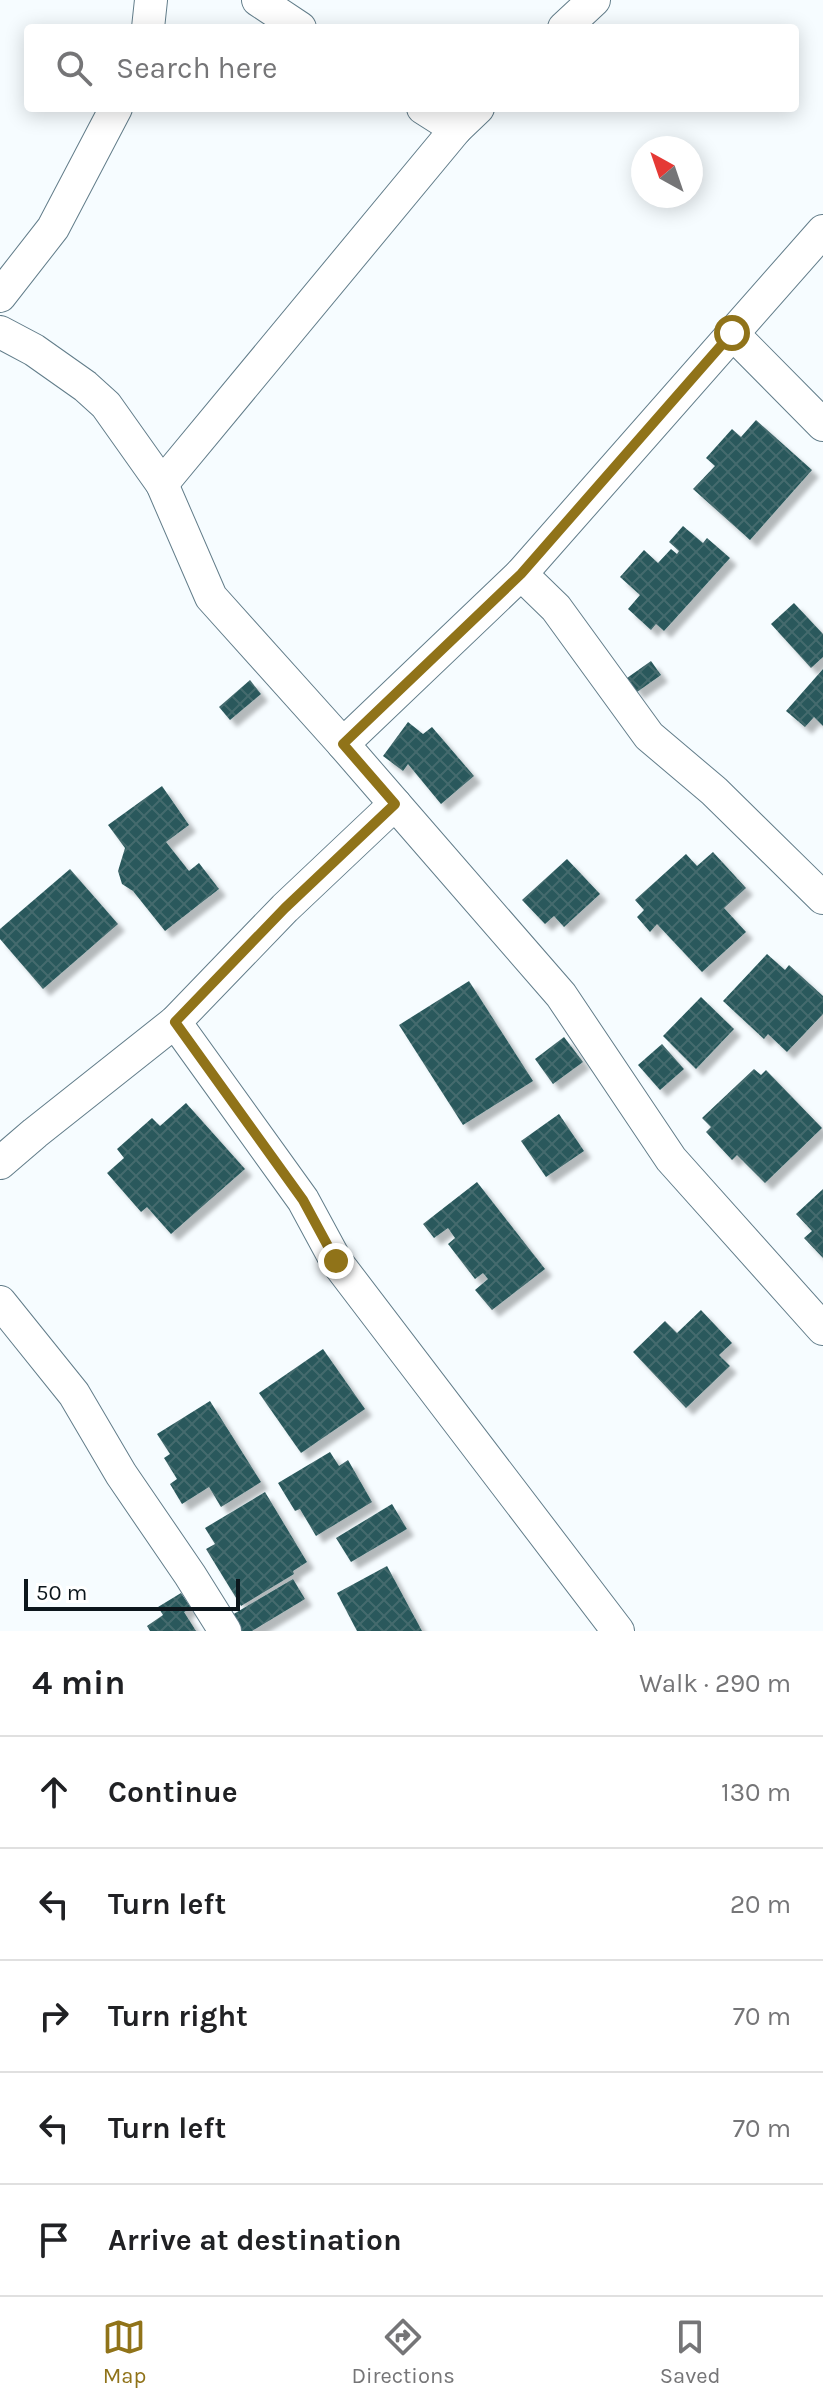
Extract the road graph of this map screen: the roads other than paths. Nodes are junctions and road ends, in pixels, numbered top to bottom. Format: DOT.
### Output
graph roads {
  1 [pos="151,0"];
  2 [pos="258,0"];
  3 [pos="594,0"];
  4 [pos="148,24"];
  5 [pos="294,24"];
  6 [pos="568,24"];
  7 [pos="114,112"];
  8 [pos="441,112"];
  9 [pos="467,118"];
  10 [pos="823,231"];
  11 [pos="0,296"];
  12 [pos="0,332"];
  13 [pos="732,333"];
  14 [pos="823,425"];
  15 [pos="162,484"];
  16 [pos="521,574"];
  17 [pos="343,744"];
  18 [pos="395,804"];
  19 [pos="823,898"];
  20 [pos="175,1022"];
  21 [pos="0,1163"];
  22 [pos="0,1302"];
  23 [pos="823,1329"];
  24 [pos="225,1631"];
  25 [pos="618,1631"];
  1 -- 4 [label="street"];
  2 -- 5 [label="street"];
  3 -- 6 [label="street"];
  7 -- 11 [label="street"];
  8 -- 9 [label="street"];
  9 -- 15 [label="street"];
  10 -- 13 [label="street"];
  12 -- 15 [label="street"];
  13 -- 14 [label="street"];
  13 -- 16 [label="street"];
  15 -- 17 [label="street"];
  16 -- 17 [label="street"];
  16 -- 19 [label="street"];
  17 -- 18 [label="street"];
  18 -- 20 [label="street"];
  18 -- 23 [label="street"];
  20 -- 21 [label="street"];
  20 -- 25 [label="street"];
  22 -- 24 [label="street"];
}
